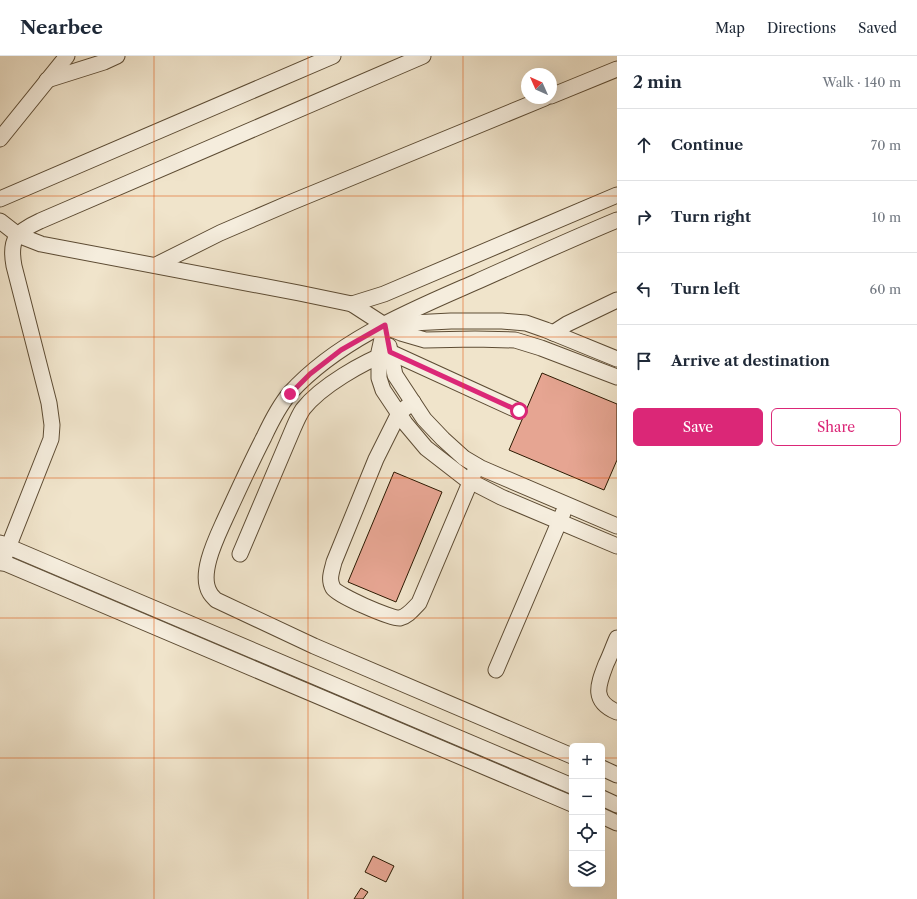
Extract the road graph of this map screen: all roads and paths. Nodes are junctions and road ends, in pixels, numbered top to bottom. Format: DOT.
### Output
graph roads {
  1 [pos="67,56"];
  2 [pos="117,56"];
  3 [pos="333,56"];
  4 [pos="423,56"];
  5 [pos="617,69"];
  6 [pos="47,80"];
  7 [pos="557,94"];
  8 [pos="530,104"];
  9 [pos="0,139"];
  10 [pos="617,195"];
  11 [pos="0,199"];
  12 [pos="617,220"];
  13 [pos="0,221"];
  14 [pos="18,235"];
  15 [pos="156,265"];
  16 [pos="617,300"];
  17 [pos="352,304"];
  18 [pos="385,325"];
  19 [pos="553,333"];
  20 [pos="385,354"];
  21 [pos="617,359"];
  22 [pos="617,377"];
  23 [pos="413,402"];
  24 [pos="519,411"];
  25 [pos="399,413"];
  26 [pos="477,466"];
  27 [pos="470,481"];
  28 [pos="567,505"];
  29 [pos="559,522"];
  30 [pos="617,526"];
  31 [pos="4,545"];
  32 [pos="617,546"];
  33 [pos="240,554"];
  34 [pos="1,562"];
  35 [pos="617,638"];
  36 [pos="496,670"];
  37 [pos="617,712"];
  38 [pos="569,755"];
  39 [pos="605,769"];
  40 [pos="617,775"];
  41 [pos="569,785"];
  42 [pos="605,799"];
  43 [pos="569,803"];
  44 [pos="617,805"];
  45 [pos="605,817"];
  46 [pos="617,823"];
  1 -- 6 [label="street"];
  2 -- 6 [label="street"];
  3 -- 11 [label="street"];
  4 -- 14 [label="street"];
  5 -- 7 [label="street"];
  6 -- 9 [label="street"];
  8 -- 15 [label="street"];
  10 -- 17 [label="street"];
  12 -- 18 [label="street"];
  13 -- 14 [label="street"];
  14 -- 15 [label="street"];
  14 -- 31 [label="street"];
  15 -- 17 [label="street"];
  16 -- 19 [label="street"];
  17 -- 18 [label="street"];
  18 -- 19 [label="street"];
  18 -- 20 [label="street"];
  18 -- 22 [label="street"];
  18 -- 38 [label="street"];
  19 -- 21 [label="street"];
  20 -- 23 [label="street"];
  20 -- 24 [label="street"];
  20 -- 25 [label="street"];
  20 -- 33 [label="street"];
  23 -- 25 [label="street"];
  23 -- 26 [label="street"];
  25 -- 27 [label="street"];
  25 -- 27 [label="street"];
  26 -- 27 [label="street"];
  26 -- 28 [label="street"];
  27 -- 29 [label="street"];
  28 -- 29 [label="street"];
  28 -- 30 [label="street"];
  29 -- 32 [label="street"];
  29 -- 36 [label="street"];
  31 -- 34 [label="street"];
  31 -- 41 [label="street"];
  34 -- 43 [label="street"];
  35 -- 37 [label="street"];
  39 -- 40 [label="street"];
  42 -- 44 [label="street"];
  45 -- 46 [label="street"];
}
